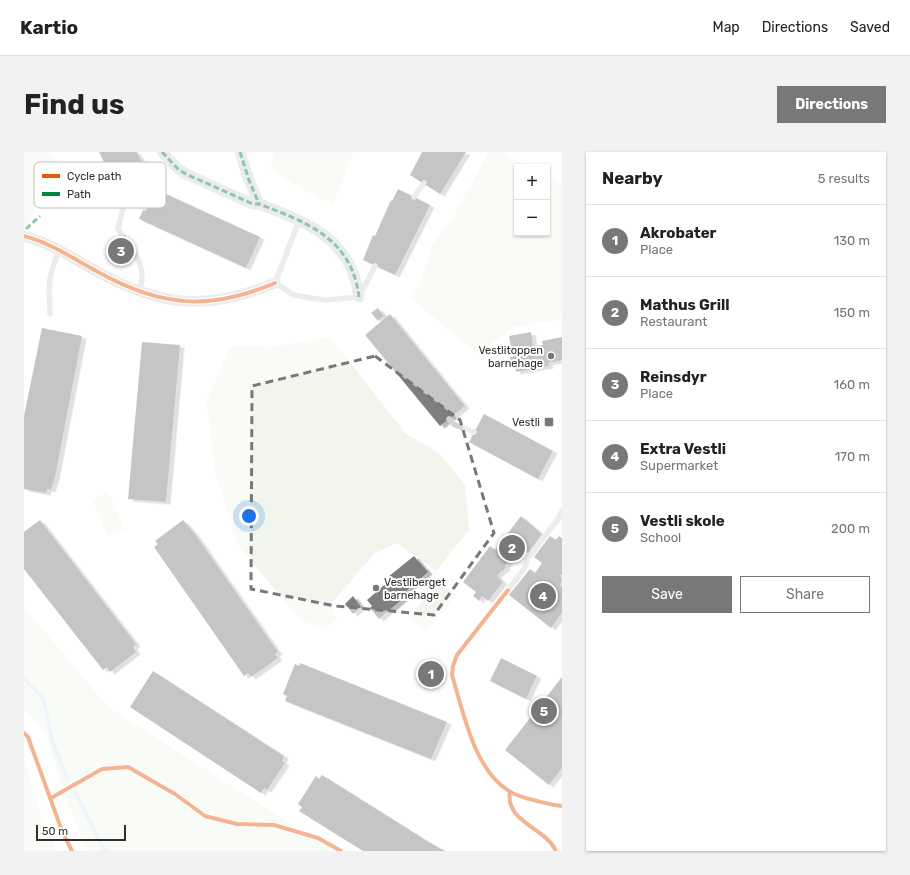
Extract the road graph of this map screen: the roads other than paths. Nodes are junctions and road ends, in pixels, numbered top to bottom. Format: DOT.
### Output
graph roads {
  1 [pos="162,152"];
  2 [pos="240,152"];
  3 [pos="424,184"];
  4 [pos="414,197"];
  5 [pos="259,204"];
  6 [pos="123,208"];
  7 [pos="299,221"];
  8 [pos="24,236"];
  9 [pos="60,250"];
  10 [pos="375,266"];
  11 [pos="275,283"];
  12 [pos="139,292"];
  13 [pos="359,297"];
  14 [pos="50,314"];
  15 [pos="449,419"];
  16 [pos="474,432"];
  17 [pos="562,511"];
  18 [pos="508,590"];
  1 -- 5 [label="street"];
  2 -- 5 [label="street"];
  3 -- 4 [label="lane"];
  5 -- 7 [label="street"];
  6 -- 12 [label="lane"];
  7 -- 11 [label="lane"];
  7 -- 13 [label="street"];
  8 -- 9 [label="street"];
  9 -- 12 [label="street"];
  9 -- 14 [label="lane"];
  10 -- 13 [label="lane"];
  11 -- 12 [label="street"];
  11 -- 13 [label="lane"];
  15 -- 16 [label="lane"];
  17 -- 18 [label="lane"];
}
